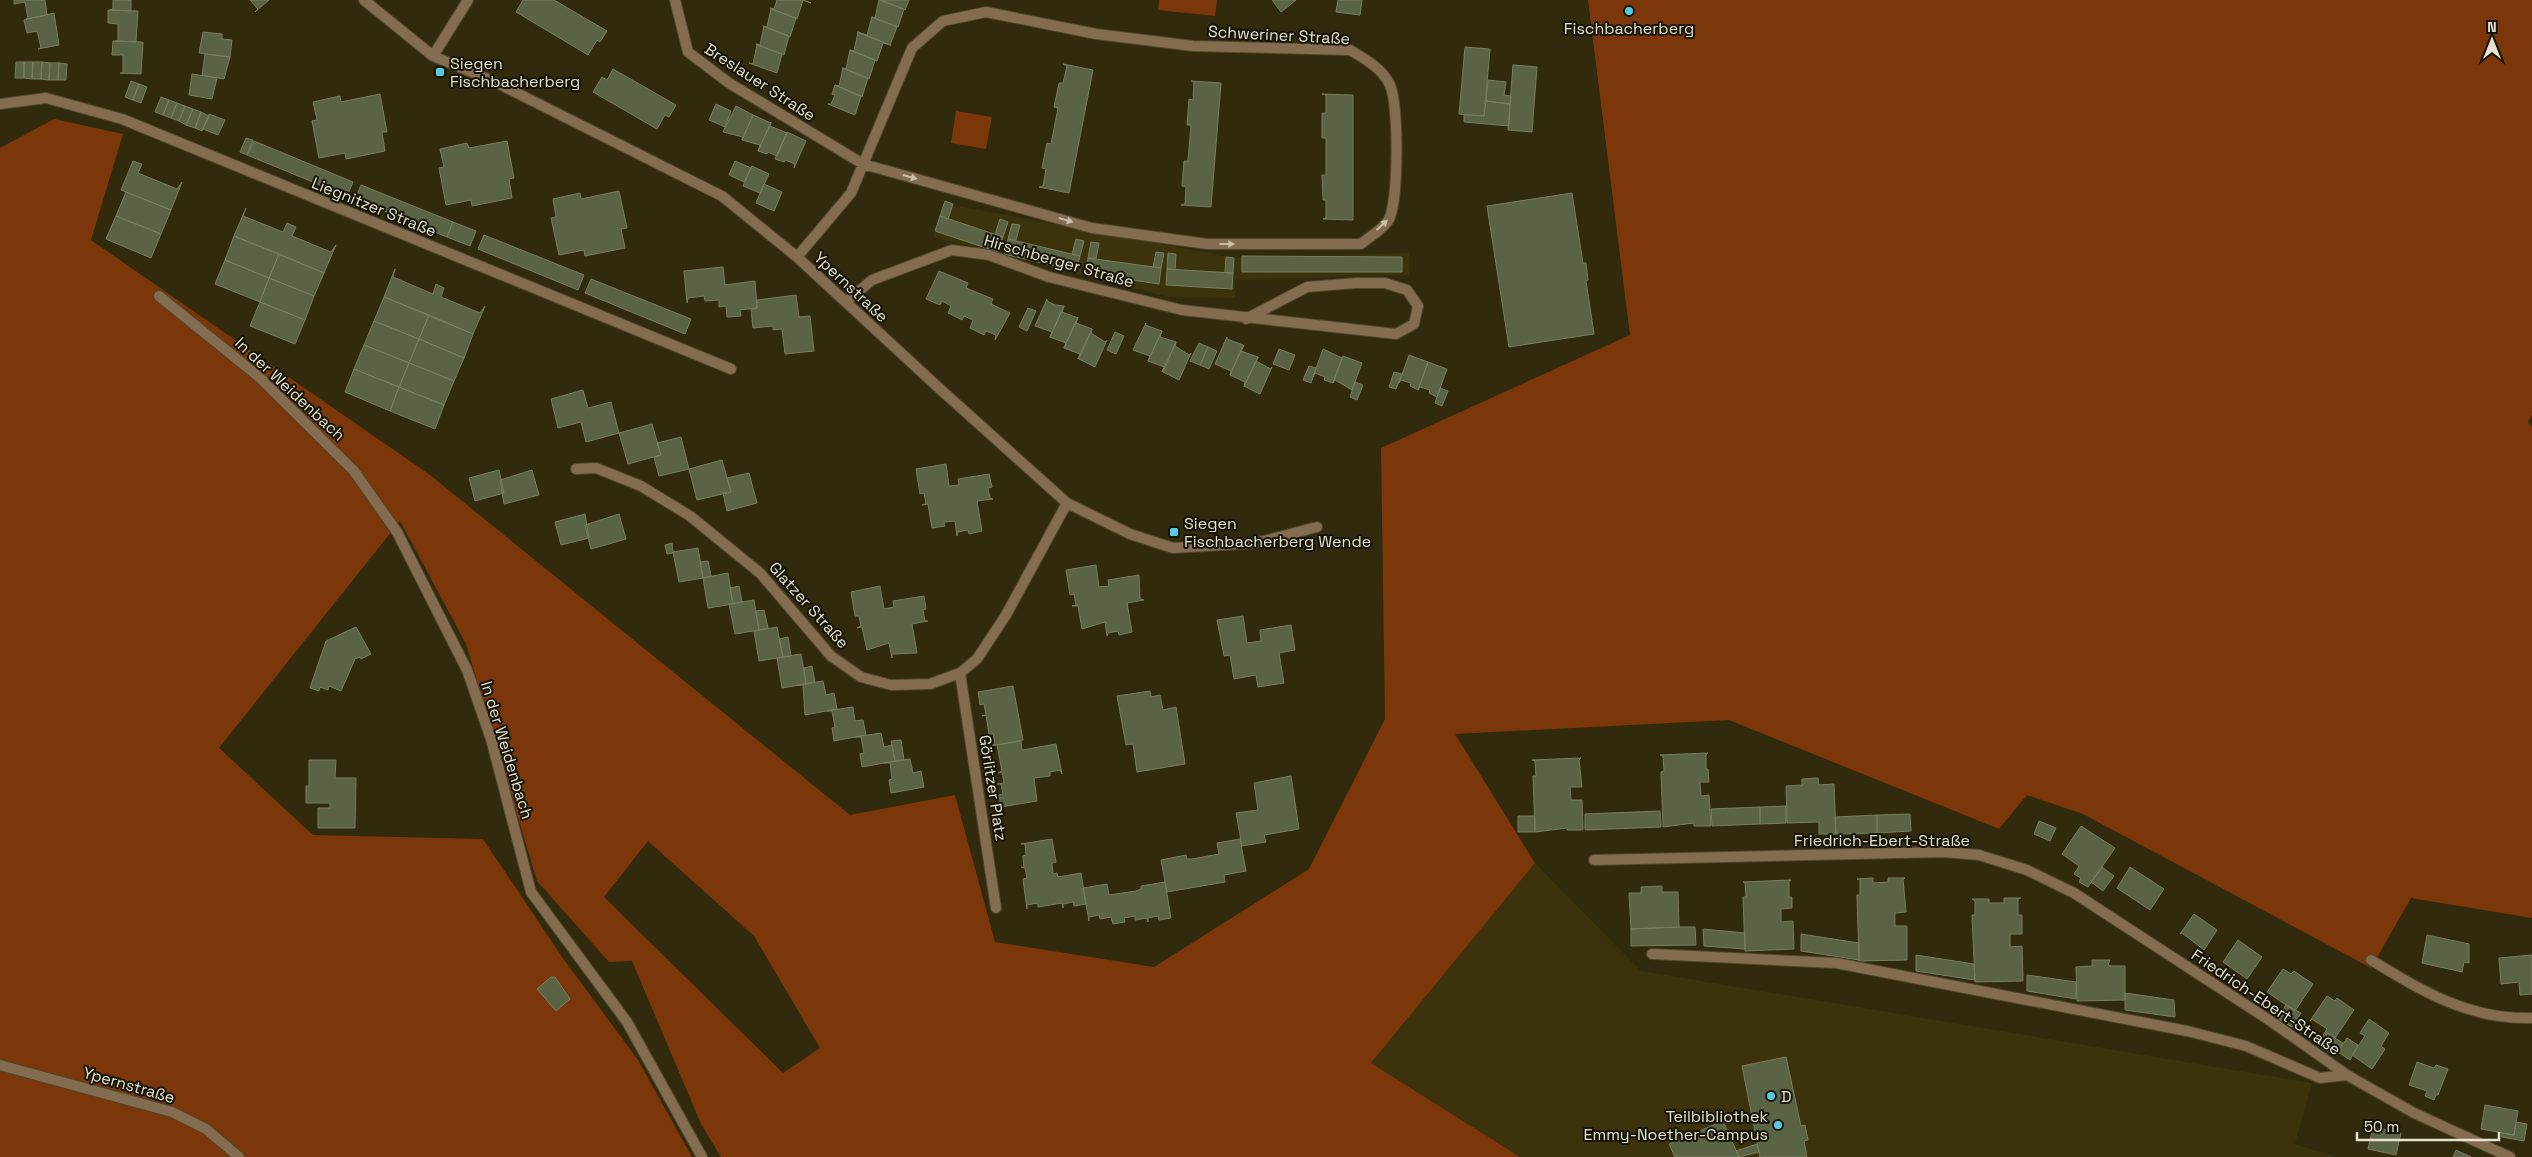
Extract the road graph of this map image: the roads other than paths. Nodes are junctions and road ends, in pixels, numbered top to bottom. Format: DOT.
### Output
graph roads {
  1 [pos="364,0"];
  2 [pos="468,0"];
  3 [pos="676,0"];
  4 [pos="433,56"];
  5 [pos="0,104"];
  6 [pos="863,164"];
  7 [pos="797,257"];
  8 [pos="159,296"];
  9 [pos="846,302"];
  10 [pos="1246,319"];
  11 [pos="732,369"];
  12 [pos="576,469"];
  13 [pos="1067,503"];
  14 [pos="1317,527"];
  15 [pos="960,673"];
  16 [pos="1594,860"];
  17 [pos="996,908"];
  18 [pos="1652,954"];
  19 [pos="2370,960"];
  20 [pos="2532,1018"];
  21 [pos="0,1065"];
  22 [pos="2347,1075"];
  23 [pos="239,1157"];
  24 [pos="702,1157"];
  25 [pos="2510,1157"];
  1 -- 4 [label="street, Ypernstraße"];
  2 -- 4 [label="street"];
  3 -- 6 [label="street, Breslauer Straße"];
  4 -- 7 [label="street, Ypernstraße"];
  5 -- 11 [label="street, Liegnitzer Straße"];
  6 -- 6 [label="street, Schweriner Straße, one-way"];
  6 -- 7 [label="street, Schweriner Straße"];
  7 -- 9 [label="street, Ypernstraße"];
  8 -- 24 [label="street, In der Weidenbach"];
  9 -- 10 [label="street, Hirschberger Straße"];
  9 -- 13 [label="street, Ypernstraße"];
  10 -- 10 [label="street, Hirschberger Straße"];
  12 -- 15 [label="street, Glatzer Straße"];
  13 -- 14 [label="street, Ypernstraße"];
  13 -- 15 [label="street, Glatzer Straße"];
  15 -- 17 [label="street, Görlitzer Platz"];
  16 -- 22 [label="street, Friedrich-Ebert-Straße"];
  18 -- 22 [label="street, Friedrich-Ebert-Straße"];
  19 -- 20 [label="street"];
  21 -- 23 [label="street, Ypernstraße"];
  22 -- 25 [label="street, Friedrich-Ebert-Straße"];
}
